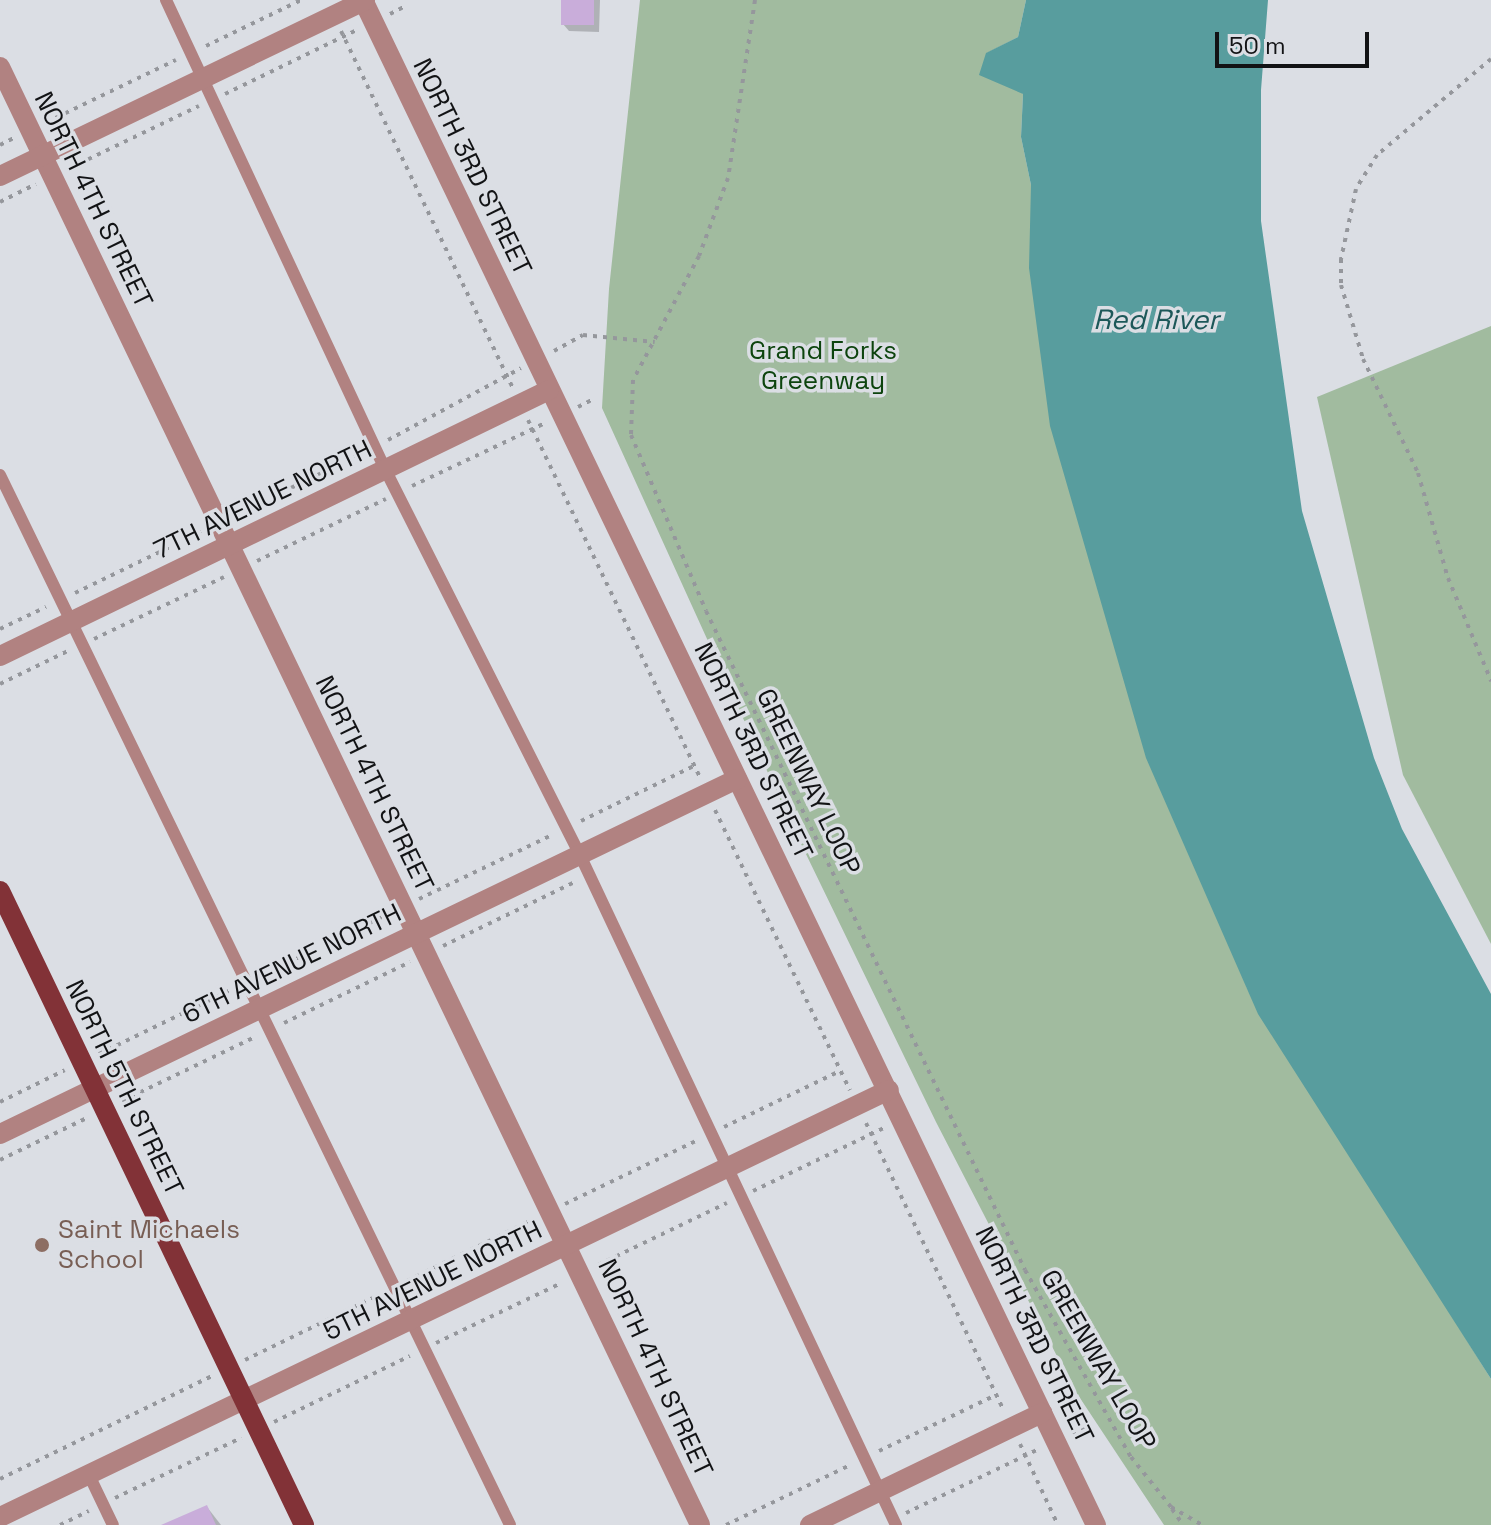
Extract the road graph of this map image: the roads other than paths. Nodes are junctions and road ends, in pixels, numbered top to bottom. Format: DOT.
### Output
graph roads {
  1 [pos="166,0"];
  2 [pos="364,0"];
  3 [pos="0,67"];
  4 [pos="203,78"];
  5 [pos="43,155"];
  6 [pos="0,176"];
  7 [pos="549,390"];
  8 [pos="385,469"];
  9 [pos="0,475"];
  10 [pos="230,545"];
  11 [pos="71,623"];
  12 [pos="0,656"];
  13 [pos="737,779"];
  14 [pos="580,855"];
  15 [pos="0,891"];
  16 [pos="417,933"];
  17 [pos="259,1009"];
  18 [pos="96,1088"];
  19 [pos="889,1090"];
  20 [pos="0,1134"];
  21 [pos="730,1167"];
  22 [pos="568,1245"];
  23 [pos="412,1320"];
  24 [pos="244,1401"];
  25 [pos="1042,1413"];
  26 [pos="89,1475"];
  27 [pos="880,1491"];
  28 [pos="0,1517"];
  29 [pos="895,1522"];
  30 [pos="113,1525"];
  31 [pos="304,1525"];
  32 [pos="510,1525"];
  33 [pos="700,1525"];
  34 [pos="810,1525"];
  35 [pos="1096,1525"];
  1 -- 4 [label="lane"];
  2 -- 4 [label="street"];
  2 -- 7 [label="street, NORTH 3RD STREET"];
  3 -- 5 [label="street, NORTH 4TH STREET"];
  4 -- 5 [label="street"];
  4 -- 8 [label="lane"];
  5 -- 6 [label="street"];
  5 -- 10 [label="street, NORTH 4TH STREET"];
  7 -- 8 [label="street, 7TH AVENUE NORTH"];
  7 -- 13 [label="street, NORTH 3RD STREET"];
  8 -- 10 [label="street, 7TH AVENUE NORTH"];
  8 -- 14 [label="lane"];
  9 -- 11 [label="lane"];
  10 -- 11 [label="street, 7TH AVENUE NORTH"];
  10 -- 16 [label="street, NORTH 4TH STREET"];
  11 -- 12 [label="street, 7TH AVENUE NORTH"];
  11 -- 17 [label="lane"];
  13 -- 14 [label="street, 6TH AVENUE NORTH"];
  13 -- 19 [label="street, NORTH 3RD STREET"];
  14 -- 16 [label="street, 6TH AVENUE NORTH"];
  14 -- 21 [label="lane"];
  15 -- 18 [label="main road, NORTH 5TH STREET"];
  16 -- 17 [label="street, 6TH AVENUE NORTH"];
  16 -- 22 [label="street, NORTH 4TH STREET"];
  17 -- 18 [label="street, 6TH AVENUE NORTH"];
  17 -- 23 [label="lane"];
  18 -- 20 [label="street, 6TH AVENUE NORTH"];
  18 -- 24 [label="main road, NORTH 5TH STREET"];
  19 -- 21 [label="street, 5TH AVENUE NORTH"];
  19 -- 25 [label="street, NORTH 3RD STREET"];
  21 -- 22 [label="street, 5TH AVENUE NORTH"];
  21 -- 27 [label="lane"];
  22 -- 23 [label="street, 5TH AVENUE NORTH"];
  22 -- 33 [label="street, NORTH 4TH STREET"];
  23 -- 24 [label="street, 5TH AVENUE NORTH"];
  23 -- 32 [label="lane"];
  24 -- 26 [label="street, 5TH AVENUE NORTH"];
  24 -- 31 [label="main road, NORTH 5TH STREET"];
  25 -- 27 [label="street"];
  25 -- 35 [label="street, NORTH 3RD STREET"];
  26 -- 28 [label="street, 5TH AVENUE NORTH"];
  26 -- 30 [label="lane"];
  27 -- 29 [label="lane"];
  27 -- 34 [label="street"];
}
